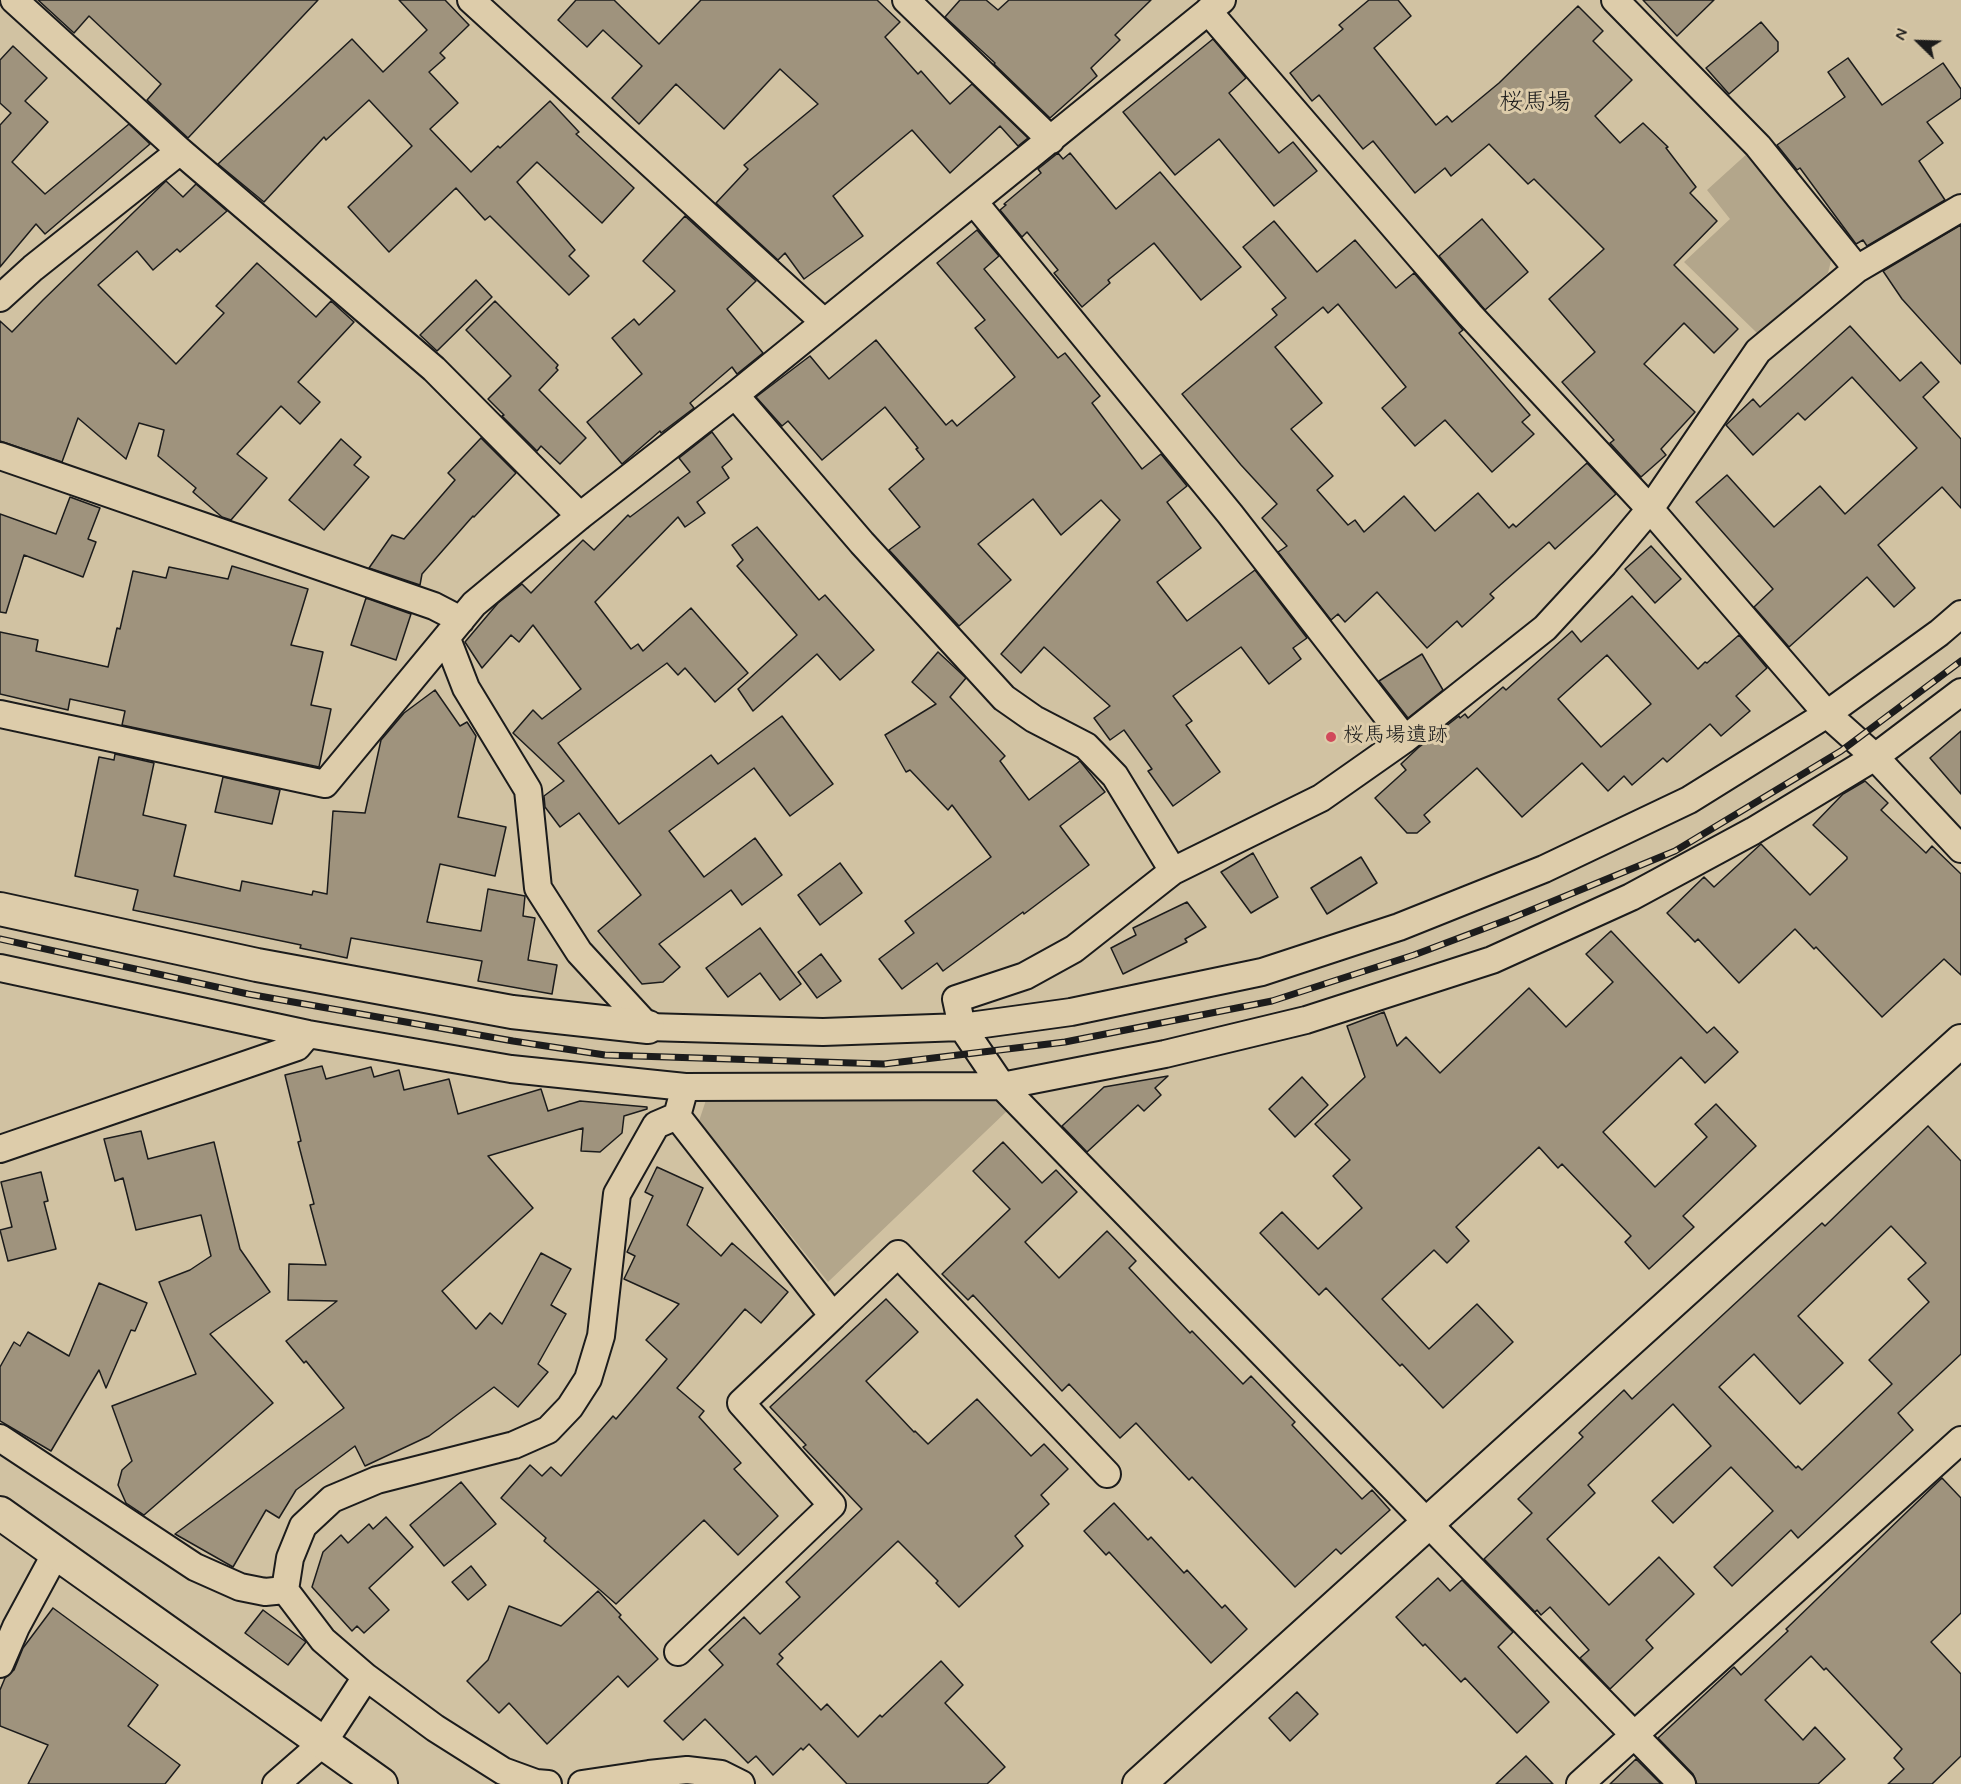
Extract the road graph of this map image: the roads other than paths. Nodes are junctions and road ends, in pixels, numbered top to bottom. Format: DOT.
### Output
graph roads {
  1 [pos="14,0"];
  2 [pos="471,0"];
  3 [pos="906,0"];
  4 [pos="1615,0"];
  5 [pos="1215,6"];
  6 [pos="1050,140"];
  7 [pos="180,151"];
  8 [pos="975,202"];
  9 [pos="1961,208"];
  10 [pos="1857,269"];
  11 [pos="0,298"];
  12 [pos="824,322"];
  13 [pos="735,395"];
  14 [pos="0,456"];
  15 [pos="1650,509"];
  16 [pos="580,516"];
  17 [pos="1961,614"];
  18 [pos="454,629"];
  19 [pos="1961,692"];
  20 [pos="0,714"];
  21 [pos="1827,714"];
  22 [pos="1405,739"];
  23 [pos="1875,757"];
  24 [pos="1961,849"];
  25 [pos="1173,871"];
  26 [pos="0,909"];
  27 [pos="0,968"];
  28 [pos="648,1027"];
  29 [pos="962,1027"];
  30 [pos="309,1034"];
  31 [pos="1961,1041"];
  32 [pos="1002,1086"];
  33 [pos="685,1087"];
  34 [pos="677,1116"];
  35 [pos="0,1149"];
  36 [pos="832,1316"];
  37 [pos="0,1438"];
  38 [pos="1957,1452"];
  39 [pos="1107,1474"];
  40 [pos="0,1512"];
  41 [pos="1428,1523"];
  42 [pos="56,1553"];
  43 [pos="285,1590"];
  44 [pos="678,1652"];
  45 [pos="0,1664"];
  46 [pos="366,1677"];
  47 [pos="1635,1735"];
  48 [pos="323,1743"];
  49 [pos="276,1784"];
  50 [pos="381,1784"];
  51 [pos="548,1784"];
  52 [pos="582,1784"];
  53 [pos="741,1784"];
  54 [pos="1139,1784"];
  55 [pos="1580,1784"];
  56 [pos="1682,1784"];
  1 -- 7 [label="street"];
  2 -- 12 [label="street"];
  3 -- 6 [label="street"];
  4 -- 10 [label="street"];
  5 -- 6 [label="street"];
  5 -- 15 [label="street"];
  6 -- 8 [label="street"];
  7 -- 11 [label="street"];
  7 -- 16 [label="street"];
  8 -- 12 [label="street"];
  8 -- 22 [label="street"];
  9 -- 10 [label="street"];
  10 -- 15 [label="street"];
  12 -- 13 [label="street"];
  13 -- 16 [label="street"];
  13 -- 25 [label="street"];
  14 -- 18 [label="street"];
  15 -- 21 [label="street"];
  15 -- 22 [label="street"];
  16 -- 18 [label="street"];
  17 -- 21 [label="street"];
  18 -- 20 [label="street"];
  18 -- 28 [label="street"];
  19 -- 23 [label="street"];
  21 -- 23 [label="street"];
  21 -- 29 [label="street"];
  22 -- 25 [label="street"];
  23 -- 24 [label="street"];
  23 -- 32 [label="street"];
  25 -- 29 [label="street"];
  26 -- 28 [label="street"];
  27 -- 30 [label="street"];
  28 -- 29 [label="street"];
  29 -- 32 [label="street"];
  30 -- 33 [label="street"];
  30 -- 35 [label="street"];
  31 -- 41 [label="street"];
  32 -- 33 [label="street"];
  32 -- 41 [label="street"];
  33 -- 34 [label="street"];
  34 -- 36 [label="street"];
  34 -- 43 [label="street"];
  36 -- 39 [label="street"];
  36 -- 44 [label="street"];
  37 -- 43 [label="street"];
  38 -- 47 [label="street"];
  40 -- 42 [label="street"];
  41 -- 47 [label="street"];
  41 -- 54 [label="street"];
  42 -- 45 [label="street"];
  42 -- 48 [label="street"];
  43 -- 46 [label="street"];
  46 -- 48 [label="street"];
  46 -- 51 [label="street"];
  47 -- 55 [label="street"];
  47 -- 56 [label="street"];
  48 -- 49 [label="street"];
  48 -- 50 [label="street"];
  52 -- 53 [label="street"];
}
